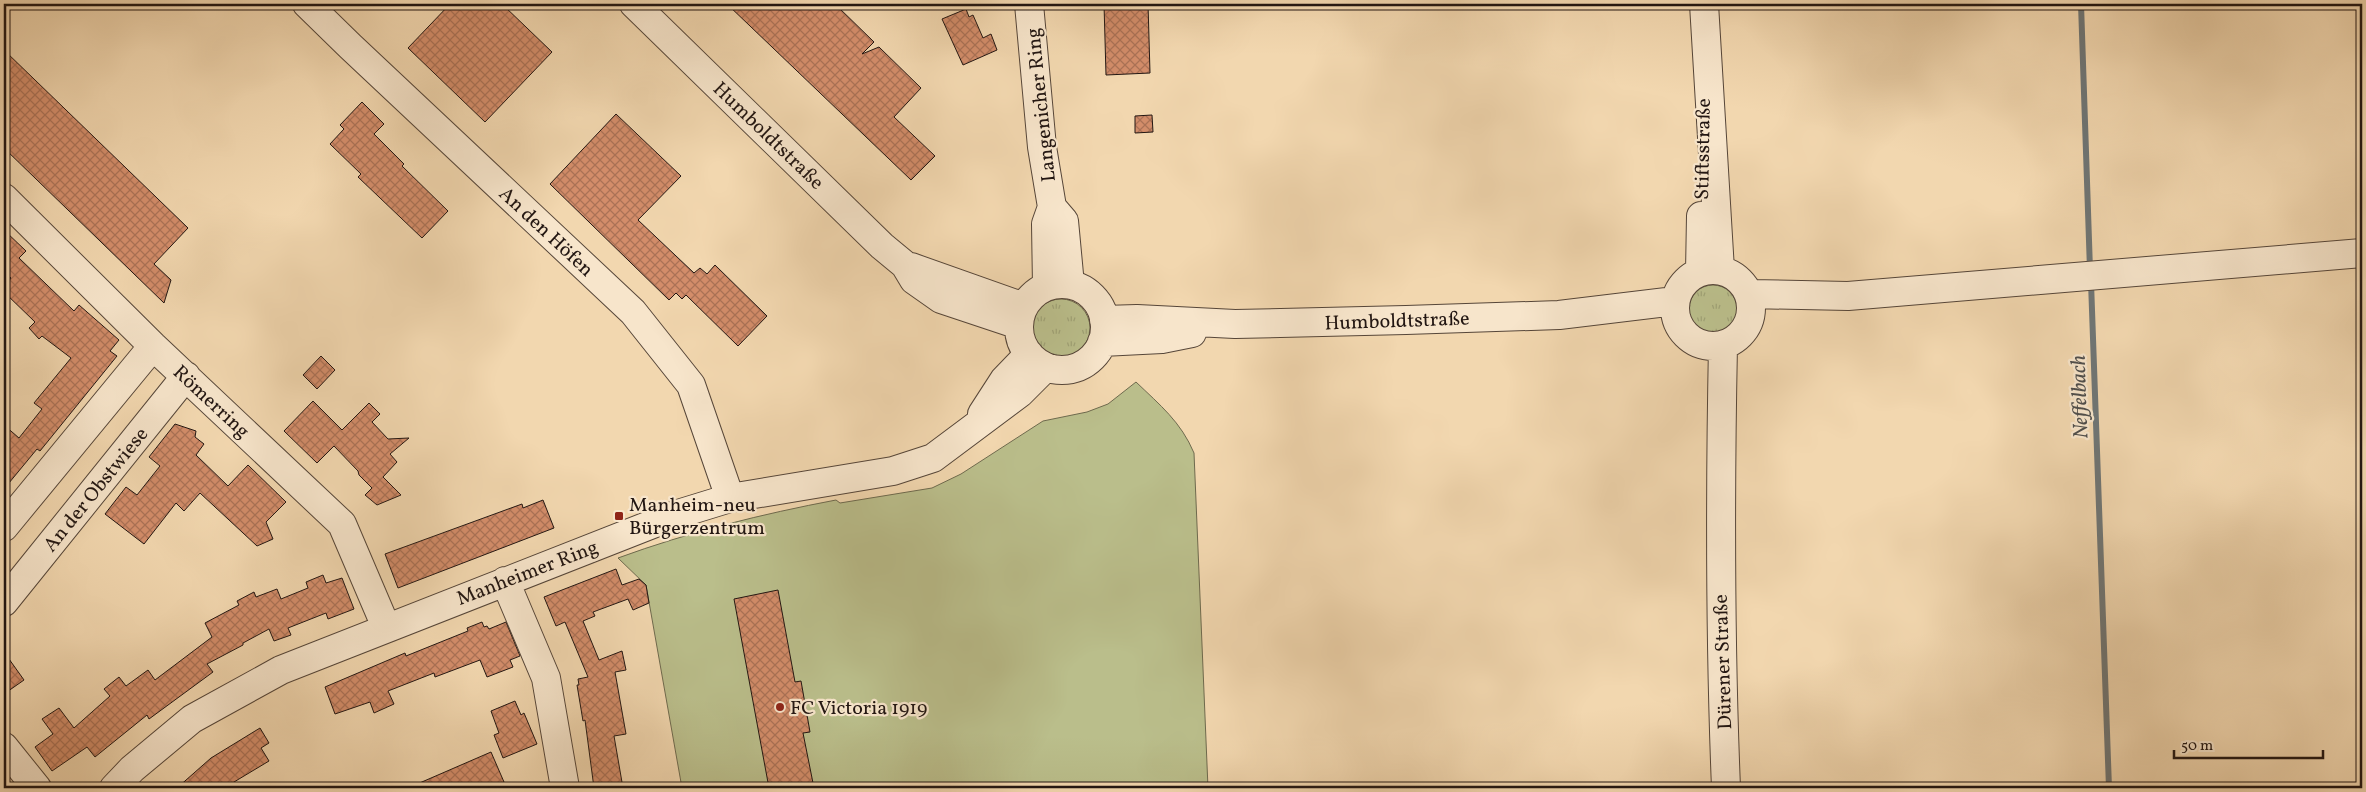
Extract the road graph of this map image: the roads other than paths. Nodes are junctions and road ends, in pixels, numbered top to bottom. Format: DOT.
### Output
graph roads {
  1 [pos="307,4"];
  2 [pos="634,4"];
  3 [pos="1029,4"];
  4 [pos="1704,14"];
  5 [pos="4,198"];
  6 [pos="2362,253"];
  7 [pos="1710,271"];
  8 [pos="1059,286"];
  9 [pos="1750,305"];
  10 [pos="1676,312"];
  11 [pos="1021,316"];
  12 [pos="1103,331"];
  13 [pos="1714,345"];
  14 [pos="153,346"];
  15 [pos="1038,361"];
  16 [pos="186,376"];
  17 [pos="730,498"];
  18 [pos="4,527"];
  19 [pos="505,581"];
  20 [pos="4,602"];
  21 [pos="386,627"];
  22 [pos="4,747"];
  23 [pos="37,788"];
  24 [pos="114,788"];
  25 [pos="566,788"];
  26 [pos="1726,788"];
  1 -- 17 [label="street, An den Höfen"];
  2 -- 11 [label="street, Humboldtstraße"];
  3 -- 8 [label="street, Langenicher Ring"];
  4 -- 7 [label="street, Stiftsstraße"];
  5 -- 14 [label="street, Römerring"];
  6 -- 9 [label="street"];
  7 -- 9 [label="street"];
  7 -- 10 [label="street"];
  8 -- 11 [label="street"];
  8 -- 12 [label="street"];
  9 -- 13 [label="street"];
  10 -- 12 [label="street, Humboldtstraße"];
  10 -- 13 [label="street"];
  11 -- 15 [label="street"];
  12 -- 15 [label="street"];
  13 -- 26 [label="street, Dürener Straße"];
  14 -- 16 [label="street, Römerring"];
  14 -- 18 [label="street"];
  15 -- 17 [label="street, Manheimer Ring"];
  16 -- 20 [label="street, An der Obstwiese"];
  16 -- 21 [label="street, Römerring"];
  17 -- 19 [label="street, Manheimer Ring"];
  19 -- 21 [label="street, Manheimer Ring"];
  19 -- 25 [label="street"];
  21 -- 24 [label="street, Manheimer Ring"];
  22 -- 23 [label="street"];
}
